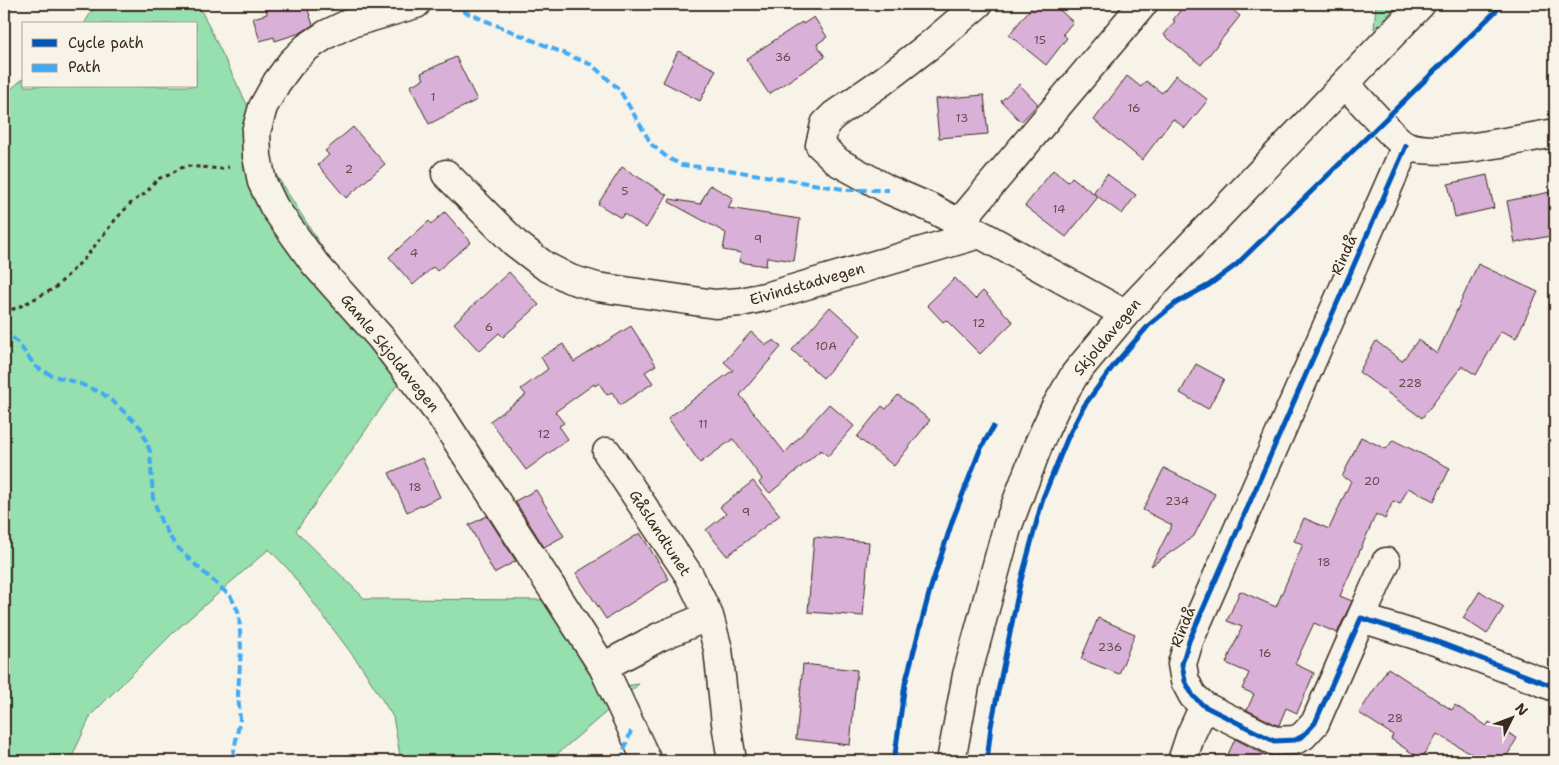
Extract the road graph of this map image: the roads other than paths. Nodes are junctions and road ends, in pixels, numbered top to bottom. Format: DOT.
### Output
graph roads {
  1 [pos="416,4"];
  2 [pos="978,4"];
  3 [pos="1143,4"];
  4 [pos="1420,4"];
  5 [pos="1345,84"];
  6 [pos="1555,132"];
  7 [pos="1406,146"];
  8 [pos="446,174"];
  9 [pos="970,228"];
  10 [pos="1125,314"];
  11 [pos="607,452"];
  12 [pos="1386,562"];
  13 [pos="709,616"];
  14 [pos="1361,618"];
  15 [pos="603,667"];
  16 [pos="1555,687"];
  17 [pos="1204,706"];
  18 [pos="647,761"];
  19 [pos="732,761"];
  20 [pos="951,761"];
  21 [pos="1182,761"];
  1 -- 15 [label="street, Gamle Skjoldavegen"];
  2 -- 9 [label="street"];
  3 -- 9 [label="street"];
  4 -- 5 [label="street, Skjoldavegen"];
  5 -- 7 [label="street"];
  5 -- 10 [label="street, Skjoldavegen"];
  6 -- 7 [label="street"];
  7 -- 17 [label="street, Rindå"];
  8 -- 9 [label="street, Eivindstadvegen"];
  9 -- 10 [label="street"];
  10 -- 20 [label="street, Skjoldavegen"];
  11 -- 13 [label="street, Gåslandtunet"];
  12 -- 14 [label="street, Rindå"];
  13 -- 15 [label="street"];
  13 -- 19 [label="street, Gåslandtunet"];
  14 -- 16 [label="street"];
  14 -- 17 [label="street, Rindå"];
  15 -- 18 [label="street, Gamle Skjoldavegen"];
  17 -- 21 [label="street"];
}
